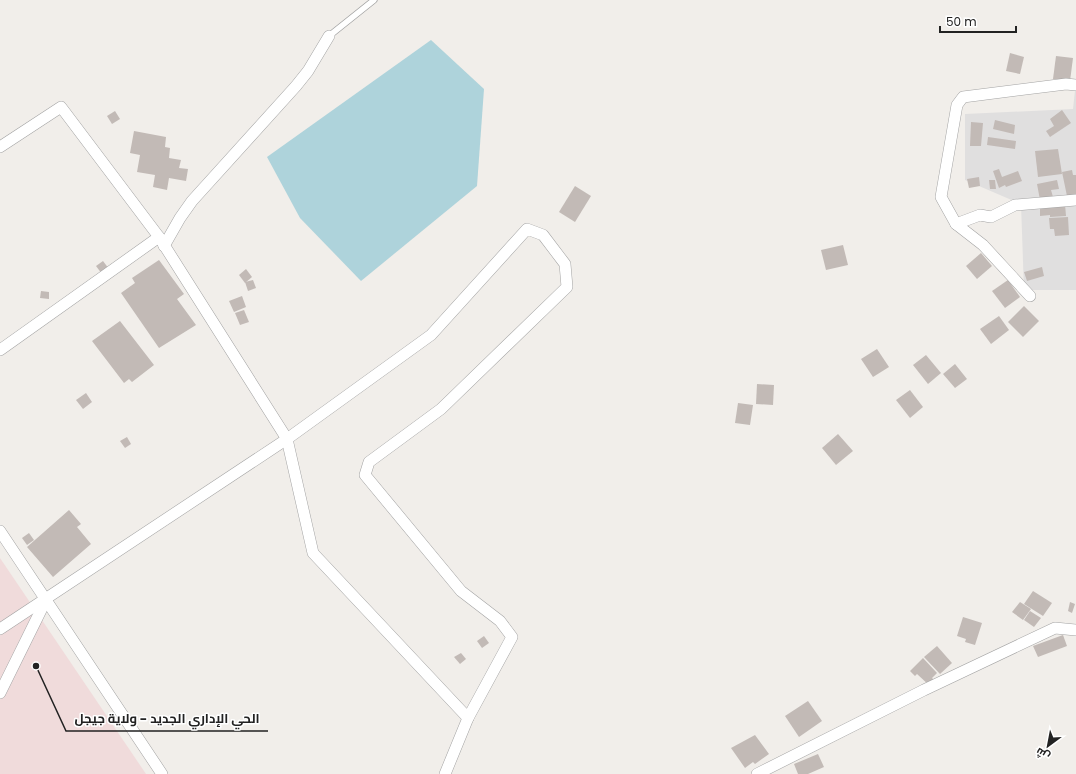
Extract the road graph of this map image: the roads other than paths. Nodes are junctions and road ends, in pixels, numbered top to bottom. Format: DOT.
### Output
graph roads {
  1 [pos="374,0"];
  2 [pos="329,36"];
  3 [pos="1076,85"];
  4 [pos="0,147"];
  5 [pos="1076,200"];
  6 [pos="956,224"];
  7 [pos="161,241"];
  8 [pos="1030,296"];
  9 [pos="0,350"];
  10 [pos="287,439"];
  11 [pos="0,531"];
  12 [pos="46,600"];
  13 [pos="0,629"];
  14 [pos="1076,630"];
  15 [pos="0,693"];
  16 [pos="468,718"];
  17 [pos="162,774"];
  18 [pos="445,774"];
  19 [pos="757,774"];
  1 -- 2 [label="lane"];
  2 -- 7 [label="street"];
  3 -- 6 [label="street"];
  4 -- 7 [label="street"];
  5 -- 6 [label="street"];
  6 -- 8 [label="street"];
  7 -- 9 [label="street"];
  7 -- 10 [label="street"];
  10 -- 12 [label="street"];
  10 -- 16 [label="street"];
  10 -- 16 [label="street"];
  11 -- 12 [label="street"];
  12 -- 13 [label="street"];
  12 -- 15 [label="street"];
  12 -- 17 [label="street"];
  14 -- 19 [label="street"];
  16 -- 18 [label="street"];
}
